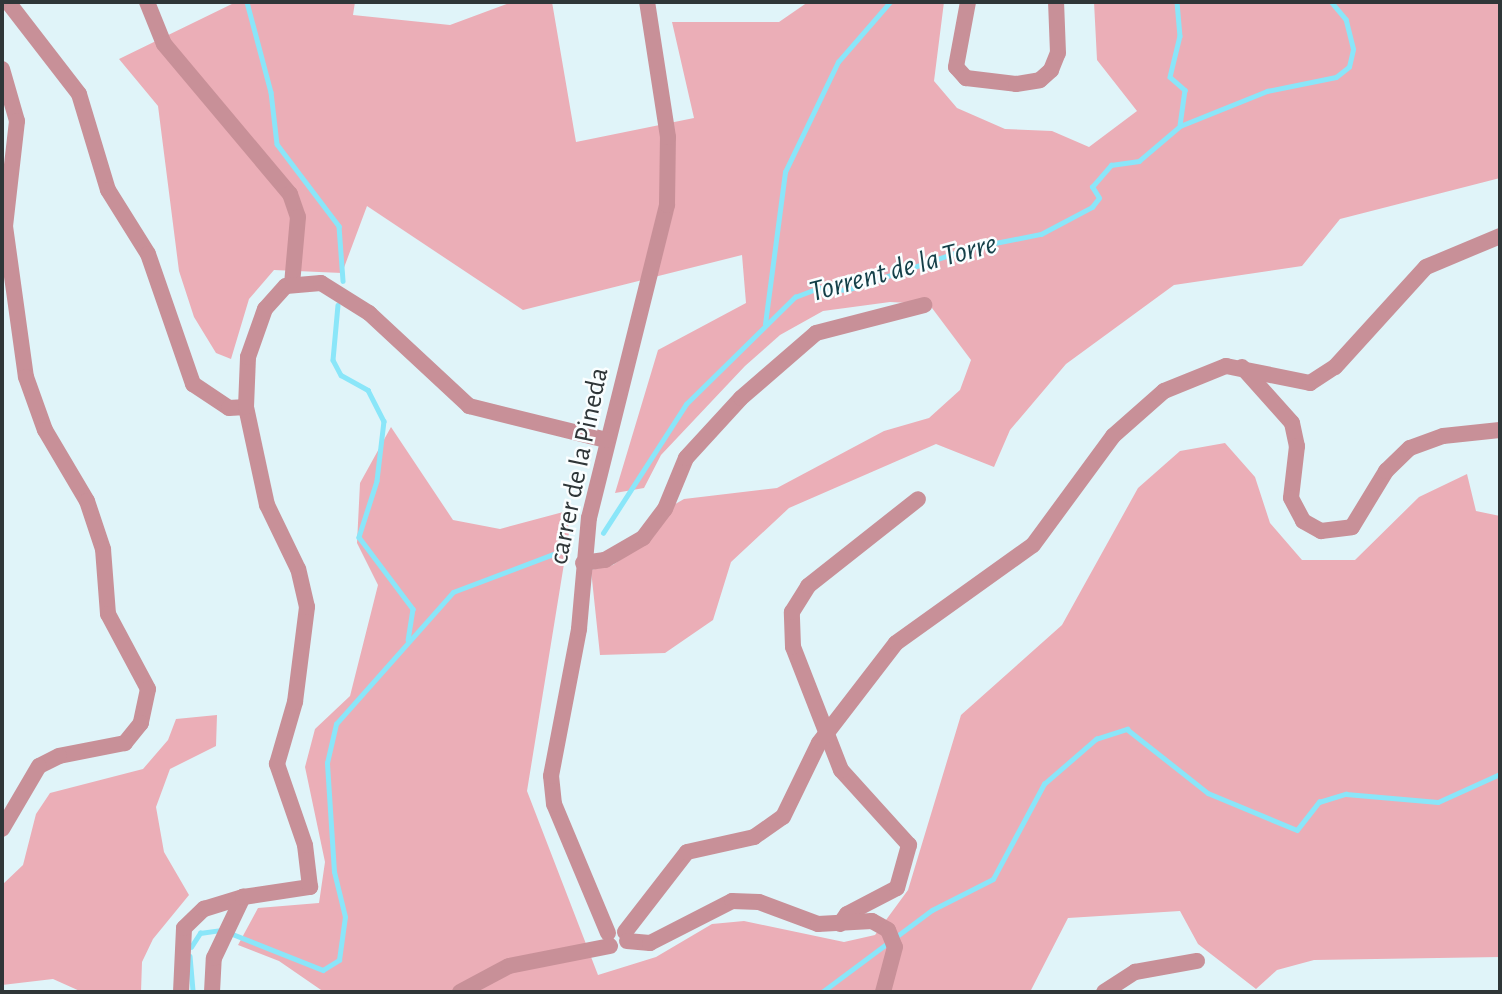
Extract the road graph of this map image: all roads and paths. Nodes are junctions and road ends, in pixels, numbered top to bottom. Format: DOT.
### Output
graph roads {
  1 [pos="8,2"];
  2 [pos="147,2"];
  3 [pos="647,2"];
  4 [pos="968,2"];
  5 [pos="1056,2"];
  6 [pos="2,69"];
  7 [pos="1500,236"];
  8 [pos="292,284"];
  9 [pos="925,305"];
  10 [pos="1242,367"];
  11 [pos="246,407"];
  12 [pos="1500,430"];
  13 [pos="606,440"];
  14 [pos="918,499"];
  15 [pos="583,563"];
  16 [pos="828,730"];
  17 [pos="2,830"];
  18 [pos="243,897"];
  19 [pos="840,924"];
  20 [pos="626,937"];
  21 [pos="609,939"];
  22 [pos="1197,961"];
  23 [pos="181,992"];
  24 [pos="212,992"];
  25 [pos="460,992"];
  26 [pos="883,992"];
  27 [pos="1104,992"];
  1 -- 11 [label="street"];
  2 -- 8 [label="street"];
  3 -- 13 [label="street, carrer de la Pineda"];
  4 -- 5 [label="street"];
  6 -- 17 [label="street"];
  7 -- 10 [label="street"];
  8 -- 11 [label="street"];
  8 -- 13 [label="street"];
  9 -- 15 [label="street"];
  10 -- 12 [label="street"];
  10 -- 16 [label="street"];
  11 -- 18 [label="street"];
  13 -- 15 [label="street, carrer de la Pineda"];
  14 -- 16 [label="street"];
  15 -- 21 [label="street, carrer de la Pineda"];
  16 -- 19 [label="street"];
  16 -- 20 [label="street"];
  18 -- 23 [label="street"];
  18 -- 24 [label="street"];
  19 -- 20 [label="street"];
  19 -- 26 [label="street"];
  20 -- 21 [label="street"];
  21 -- 25 [label="street"];
  22 -- 27 [label="street"];
}
